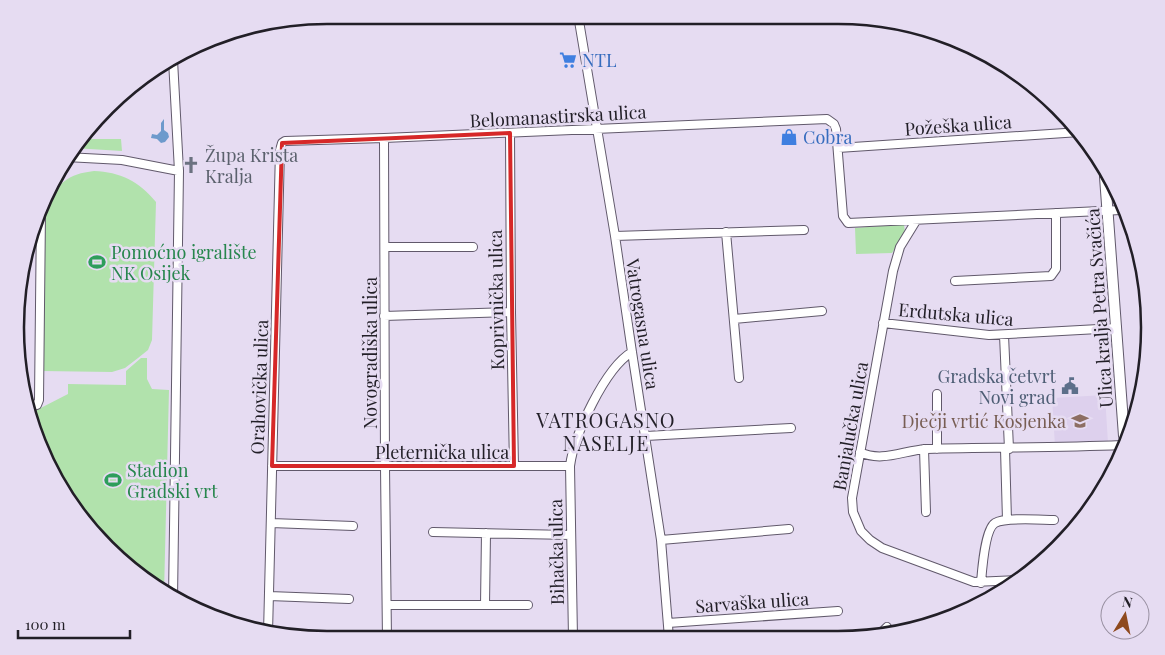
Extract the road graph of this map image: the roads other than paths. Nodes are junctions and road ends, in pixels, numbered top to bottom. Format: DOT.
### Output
graph roads {
  1 [pos="580,24"];
  2 [pos="173,66"];
  3 [pos="598,129"];
  4 [pos="510,133"];
  5 [pos="1070,133"];
  6 [pos="384,138"];
  7 [pos="282,143"];
  8 [pos="838,148"];
  9 [pos="76,158"];
  10 [pos="179,171"];
  11 [pos="1106,185"];
  12 [pos="1108,210"];
  13 [pos="1118,210"];
  14 [pos="1056,213"];
  15 [pos="916,221"];
  16 [pos="41,228"];
  17 [pos="804,230"];
  18 [pos="726,232"];
  19 [pos="615,236"];
  20 [pos="384,247"];
  21 [pos="473,247"];
  22 [pos="955,281"];
  23 [pos="822,311"];
  24 [pos="511,312"];
  25 [pos="384,316"];
  26 [pos="734,318"];
  27 [pos="883,323"];
  28 [pos="1116,328"];
  29 [pos="1004,335"];
  30 [pos="632,352"];
  31 [pos="738,378"];
  32 [pos="937,394"];
  33 [pos="34,406"];
  34 [pos="791,428"];
  35 [pos="1123,429"];
  36 [pos="646,436"];
  37 [pos="1118,445"];
  38 [pos="924,449"];
  39 [pos="937,449"];
  40 [pos="1007,449"];
  41 [pos="860,452"];
  42 [pos="272,466"];
  43 [pos="514,466"];
  44 [pos="570,466"];
  45 [pos="385,467"];
  46 [pos="926,512"];
  47 [pos="1007,520"];
  48 [pos="1054,520"];
  49 [pos="271,523"];
  50 [pos="353,526"];
  51 [pos="790,529"];
  52 [pos="433,532"];
  53 [pos="486,533"];
  54 [pos="571,535"];
  55 [pos="662,540"];
  56 [pos="1005,581"];
  57 [pos="981,582"];
  58 [pos="173,589"];
  59 [pos="269,596"];
  60 [pos="348,599"];
  61 [pos="387,605"];
  62 [pos="485,605"];
  63 [pos="528,605"];
  64 [pos="838,611"];
  65 [pos="668,623"];
  66 [pos="268,625"];
  67 [pos="387,631"];
  68 [pos="572,631"];
  69 [pos="669,631"];
  1 -- 3 [label="street, Vatrogasna ulica"];
  2 -- 10 [label="street"];
  3 -- 4 [label="street, Belomanastirska ulica"];
  3 -- 8 [label="street, Belomanastirska ulica"];
  3 -- 19 [label="street, Vatrogasna ulica"];
  4 -- 6 [label="street, Belomanastirska ulica"];
  4 -- 24 [label="street, Koprivnička ulica"];
  5 -- 8 [label="street, Požeška ulica"];
  6 -- 7 [label="street, Belomanastirska ulica"];
  6 -- 20 [label="street, Novogradiška ulica"];
  7 -- 42 [label="street, Orahovička ulica"];
  8 -- 15 [label="street"];
  9 -- 10 [label="street"];
  10 -- 58 [label="street"];
  11 -- 12 [label="main road, Ulica kralja Petra Svačića"];
  12 -- 13 [label="street"];
  12 -- 14 [label="street"];
  12 -- 28 [label="main road, Ulica kralja Petra Svačića"];
  14 -- 15 [label="street"];
  14 -- 22 [label="street"];
  15 -- 27 [label="street, Banjalučka ulica"];
  16 -- 33 [label="street"];
  17 -- 18 [label="street"];
  18 -- 19 [label="street"];
  18 -- 26 [label="street"];
  19 -- 30 [label="street, Vatrogasna ulica"];
  20 -- 21 [label="street"];
  20 -- 25 [label="street, Novogradiška ulica"];
  23 -- 26 [label="street"];
  24 -- 25 [label="street"];
  24 -- 43 [label="street, Koprivnička ulica"];
  25 -- 45 [label="street, Novogradiška ulica"];
  26 -- 31 [label="street"];
  27 -- 29 [label="street, Erdutska ulica"];
  27 -- 41 [label="street, Banjalučka ulica"];
  28 -- 29 [label="street, Erdutska ulica"];
  28 -- 35 [label="main road, Ulica kralja Petra Svačića"];
  29 -- 40 [label="street"];
  30 -- 36 [label="street, Vatrogasna ulica"];
  30 -- 44 [label="street"];
  32 -- 39 [label="street"];
  34 -- 36 [label="street"];
  36 -- 55 [label="street, Vatrogasna ulica"];
  37 -- 40 [label="street"];
  38 -- 39 [label="street"];
  38 -- 41 [label="street"];
  38 -- 46 [label="street"];
  39 -- 40 [label="street"];
  40 -- 47 [label="street"];
  41 -- 57 [label="street, Banjalučka ulica"];
  42 -- 45 [label="street, Pleternička ulica"];
  42 -- 49 [label="street, Orahovička ulica"];
  43 -- 44 [label="street, Pleternička ulica"];
  43 -- 45 [label="street, Pleternička ulica"];
  44 -- 54 [label="street, Bihačka ulica"];
  45 -- 61 [label="street, Novogradiška ulica"];
  47 -- 48 [label="street"];
  47 -- 57 [label="street"];
  49 -- 50 [label="street"];
  49 -- 59 [label="street, Orahovička ulica"];
  51 -- 55 [label="street"];
  52 -- 53 [label="street"];
  53 -- 54 [label="street"];
  53 -- 62 [label="street"];
  54 -- 68 [label="street, Bihačka ulica"];
  55 -- 65 [label="street, Vatrogasna ulica"];
  56 -- 57 [label="street, Banjalučka ulica"];
  59 -- 60 [label="street"];
  59 -- 66 [label="street, Orahovička ulica"];
  61 -- 62 [label="street"];
  61 -- 67 [label="street, Novogradiška ulica"];
  62 -- 63 [label="street"];
  64 -- 65 [label="street, Sarvaška ulica"];
  65 -- 69 [label="street, Vatrogasna ulica"];
}
